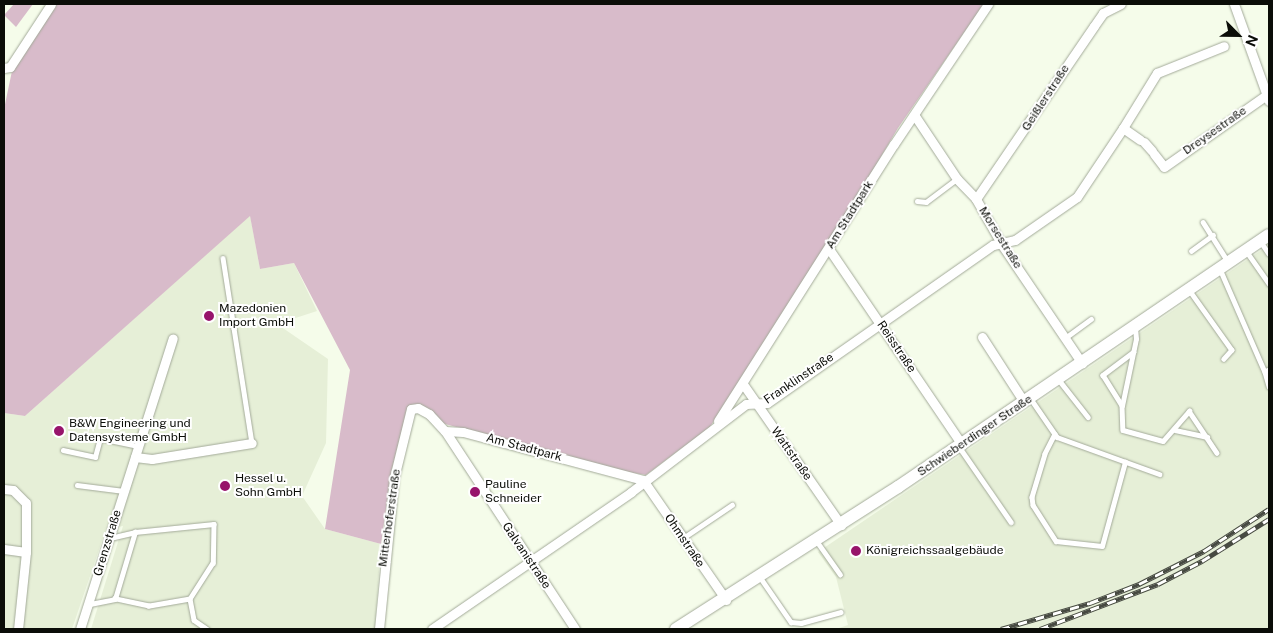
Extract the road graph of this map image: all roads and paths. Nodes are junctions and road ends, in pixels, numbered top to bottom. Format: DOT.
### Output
graph roads {
  1 [pos="51,4"];
  2 [pos="988,4"];
  3 [pos="1121,4"];
  4 [pos="1234,4"];
  5 [pos="1224,46"];
  6 [pos="4,68"];
  7 [pos="1267,99"];
  8 [pos="915,116"];
  9 [pos="1123,128"];
  10 [pos="957,179"];
  11 [pos="976,199"];
  12 [pos="917,201"];
  13 [pos="1203,222"];
  14 [pos="1213,235"];
  15 [pos="1265,238"];
  16 [pos="1002,245"];
  17 [pos="830,249"];
  18 [pos="1191,251"];
  19 [pos="1246,251"];
  20 [pos="1269,254"];
  21 [pos="222,258"];
  22 [pos="1224,266"];
  23 [pos="1269,284"];
  24 [pos="1189,290"];
  25 [pos="1090,319"];
  26 [pos="880,322"];
  27 [pos="1135,326"];
  28 [pos="982,336"];
  29 [pos="173,338"];
  30 [pos="1065,338"];
  31 [pos="1134,352"];
  32 [pos="1224,359"];
  33 [pos="1082,363"];
  34 [pos="1267,371"];
  35 [pos="1059,379"];
  36 [pos="743,384"];
  37 [pos="1269,386"];
  38 [pos="1027,400"];
  39 [pos="758,406"];
  40 [pos="1122,406"];
  41 [pos="1088,417"];
  42 [pos="714,428"];
  43 [pos="1175,430"];
  44 [pos="445,431"];
  45 [pos="1055,434"];
  46 [pos="1207,437"];
  47 [pos="252,443"];
  48 [pos="139,446"];
  49 [pos="961,446"];
  50 [pos="64,450"];
  51 [pos="1217,453"];
  52 [pos="135,457"];
  53 [pos="1125,462"];
  54 [pos="1159,474"];
  55 [pos="644,480"];
  56 [pos="77,485"];
  57 [pos="4,489"];
  58 [pos="124,490"];
  59 [pos="732,506"];
  60 [pos="1011,522"];
  61 [pos="841,525"];
  62 [pos="135,532"];
  63 [pos="110,538"];
  64 [pos="683,538"];
  65 [pos="816,540"];
  66 [pos="4,549"];
  67 [pos="26,552"];
  68 [pos="531,563"];
  69 [pos="840,574"];
  70 [pos="760,577"];
  71 [pos="115,599"];
  72 [pos="190,599"];
  73 [pos="726,600"];
  74 [pos="90,604"];
  75 [pos="841,612"];
  76 [pos="18,629"];
  77 [pos="80,629"];
  78 [pos="207,629"];
  79 [pos="378,629"];
  80 [pos="432,629"];
  81 [pos="575,629"];
  82 [pos="676,629"];
  1 -- 6 [label="street"];
  2 -- 8 [label="street, Am Stadtpark"];
  3 -- 11 [label="street, Geißlerstraße"];
  4 -- 7 [label="street, Dreysestraße"];
  5 -- 9 [label="street, Franklinstraße"];
  7 -- 9 [label="street, Dreysestraße"];
  8 -- 10 [label="street, Morsestraße"];
  8 -- 17 [label="street, Am Stadtpark"];
  9 -- 16 [label="street, Franklinstraße"];
  10 -- 11 [label="street, Morsestraße"];
  10 -- 12 [label="lane"];
  11 -- 16 [label="street, Morsestraße"];
  13 -- 14 [label="lane"];
  14 -- 18 [label="lane"];
  14 -- 22 [label="lane"];
  15 -- 19 [label="main road, Schwieberdinger Straße"];
  15 -- 20 [label="lane"];
  16 -- 26 [label="street, Franklinstraße"];
  16 -- 30 [label="street, Morsestraße"];
  17 -- 26 [label="street, Reisstraße"];
  17 -- 36 [label="street, Am Stadtpark"];
  19 -- 22 [label="main road, Schwieberdinger Straße"];
  19 -- 23 [label="lane"];
  21 -- 47 [label="lane"];
  22 -- 24 [label="main road, Schwieberdinger Straße"];
  22 -- 34 [label="lane"];
  24 -- 27 [label="main road, Schwieberdinger Straße"];
  24 -- 32 [label="lane"];
  25 -- 30 [label="lane"];
  26 -- 39 [label="street, Franklinstraße"];
  26 -- 49 [label="street, Reisstraße"];
  27 -- 31 [label="lane"];
  27 -- 33 [label="main road, Schwieberdinger Straße"];
  28 -- 38 [label="street"];
  29 -- 48 [label="street, Grenzstraße"];
  30 -- 33 [label="street, Morsestraße"];
  31 -- 40 [label="lane"];
  31 -- 40 [label="lane"];
  33 -- 35 [label="main road, Schwieberdinger Straße"];
  34 -- 37 [label="lane"];
  35 -- 38 [label="main road, Schwieberdinger Straße"];
  35 -- 41 [label="lane"];
  36 -- 39 [label="street, Wattstraße"];
  36 -- 42 [label="street, Am Stadtpark"];
  38 -- 45 [label="lane"];
  38 -- 49 [label="main road, Schwieberdinger Straße"];
  39 -- 42 [label="street, Franklinstraße"];
  39 -- 61 [label="street, Wattstraße"];
  40 -- 43 [label="lane"];
  42 -- 55 [label="street, Franklinstraße"];
  43 -- 46 [label="lane"];
  43 -- 46 [label="lane"];
  44 -- 55 [label="street, Am Stadtpark"];
  44 -- 68 [label="street, Galvanistraße"];
  44 -- 79 [label="street, Mitterhoferstraße"];
  45 -- 53 [label="lane"];
  45 -- 53 [label="lane"];
  46 -- 51 [label="lane"];
  47 -- 52 [label="street"];
  48 -- 50 [label="lane"];
  48 -- 52 [label="street, Grenzstraße"];
  49 -- 60 [label="lane, Reisstraße"];
  49 -- 61 [label="main road, Schwieberdinger Straße"];
  52 -- 58 [label="street, Grenzstraße"];
  53 -- 54 [label="lane"];
  55 -- 64 [label="street, Ohmstraße"];
  55 -- 68 [label="street, Franklinstraße"];
  56 -- 58 [label="lane"];
  57 -- 67 [label="street"];
  58 -- 63 [label="street, Grenzstraße"];
  59 -- 64 [label="lane"];
  61 -- 65 [label="main road, Schwieberdinger Straße"];
  62 -- 63 [label="lane"];
  62 -- 71 [label="lane"];
  62 -- 72 [label="lane"];
  63 -- 74 [label="street, Grenzstraße"];
  64 -- 73 [label="street, Ohmstraße"];
  65 -- 69 [label="lane"];
  65 -- 70 [label="main road, Schwieberdinger Straße"];
  66 -- 67 [label="street"];
  67 -- 76 [label="street"];
  68 -- 80 [label="street, Franklinstraße"];
  68 -- 81 [label="street, Galvanistraße"];
  70 -- 73 [label="main road, Schwieberdinger Straße"];
  70 -- 75 [label="lane"];
  71 -- 72 [label="lane"];
  71 -- 74 [label="lane"];
  72 -- 78 [label="lane"];
  73 -- 82 [label="main road, Schwieberdinger Straße"];
  74 -- 77 [label="street, Grenzstraße"];
}
